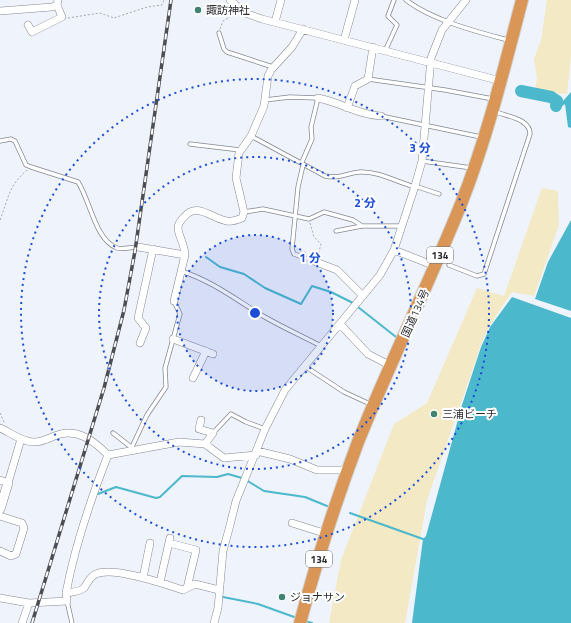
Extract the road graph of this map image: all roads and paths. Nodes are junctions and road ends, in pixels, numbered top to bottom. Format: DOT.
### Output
graph roads {
  1 [pos="164,0"];
  2 [pos="230,0"];
  3 [pos="281,0"];
  4 [pos="355,0"];
  5 [pos="394,0"];
  6 [pos="406,0"];
  7 [pos="466,0"];
  8 [pos="522,0"];
  9 [pos="57,3"];
  10 [pos="241,10"];
  11 [pos="0,11"];
  12 [pos="62,17"];
  13 [pos="448,21"];
  14 [pos="275,22"];
  15 [pos="28,25"];
  16 [pos="302,29"];
  17 [pos="219,33"];
  18 [pos="344,40"];
  19 [pos="511,41"];
  20 [pos="373,47"];
  21 [pos="385,50"];
  22 [pos="430,62"];
  23 [pos="273,67"];
  24 [pos="368,79"];
  25 [pos="501,81"];
  26 [pos="428,87"];
  27 [pos="318,98"];
  28 [pos="264,100"];
  29 [pos="496,100"];
  30 [pos="347,108"];
  31 [pos="499,113"];
  32 [pos="381,116"];
  33 [pos="425,125"];
  34 [pos="251,136"];
  35 [pos="484,138"];
  36 [pos="0,141"];
  37 [pos="190,144"];
  38 [pos="240,150"];
  39 [pos="422,161"];
  40 [pos="303,164"];
  41 [pos="31,167"];
  42 [pos="474,169"];
  43 [pos="415,186"];
  44 [pos="439,194"];
  45 [pos="244,212"];
  46 [pos="295,217"];
  47 [pos="309,219"];
  48 [pos="0,220"];
  49 [pos="362,226"];
  50 [pos="401,226"];
  51 [pos="336,231"];
  52 [pos="138,246"];
  53 [pos="153,249"];
  54 [pos="394,250"];
  55 [pos="185,254"];
  56 [pos="316,262"];
  57 [pos="449,265"];
  58 [pos="435,266"];
  59 [pos="181,271"];
  60 [pos="362,296"];
  61 [pos="174,300"];
  62 [pos="340,324"];
  63 [pos="173,339"];
  64 [pos="140,344"];
  65 [pos="321,346"];
  66 [pos="391,366"];
  67 [pos="306,367"];
  68 [pos="193,378"];
  69 [pos="374,406"];
  70 [pos="201,420"];
  71 [pos="0,428"];
  72 [pos="264,429"];
  73 [pos="113,433"];
  74 [pos="212,433"];
  75 [pos="21,439"];
  76 [pos="205,444"];
  77 [pos="130,449"];
  78 [pos="256,453"];
  79 [pos="108,455"];
  80 [pos="348,470"];
  81 [pos="4,481"];
  82 [pos="0,509"];
  83 [pos="0,516"];
  84 [pos="292,523"];
  85 [pos="327,534"];
  86 [pos="150,544"];
  87 [pos="0,551"];
  88 [pos="143,578"];
  89 [pos="160,582"];
  90 [pos="187,588"];
  91 [pos="219,590"];
  92 [pos="66,593"];
  93 [pos="0,598"];
  94 [pos="66,602"];
  95 [pos="29,603"];
  96 [pos="302,619"];
  97 [pos="22,623"];
  98 [pos="72,623"];
  99 [pos="214,623"];
  1 -- 12 [label="path"];
  2 -- 10 [label="street"];
  3 -- 14 [label="street"];
  4 -- 18 [label="street"];
  5 -- 21 [label="lane"];
  6 -- 13 [label="lane"];
  7 -- 13 [label="street"];
  8 -- 19 [label="highway, 国道134号 / 134"];
  9 -- 11 [label="street"];
  9 -- 12 [label="street"];
  10 -- 14 [label="street"];
  10 -- 17 [label="path"];
  12 -- 15 [label="street"];
  13 -- 19 [label="lane"];
  13 -- 22 [label="street"];
  14 -- 16 [label="street"];
  16 -- 18 [label="street"];
  16 -- 23 [label="street"];
  17 -- 23 [label="lane"];
  18 -- 20 [label="street"];
  19 -- 25 [label="highway, 国道134号 / 134"];
  20 -- 21 [label="street"];
  20 -- 24 [label="street"];
  21 -- 22 [label="street"];
  22 -- 25 [label="street"];
  22 -- 26 [label="street"];
  23 -- 28 [label="street"];
  24 -- 26 [label="lane"];
  24 -- 30 [label="street"];
  25 -- 29 [label="highway, 国道134号 / 134"];
  26 -- 29 [label="lane"];
  26 -- 33 [label="street"];
  27 -- 28 [label="lane"];
  27 -- 30 [label="street"];
  27 -- 40 [label="lane"];
  28 -- 34 [label="street"];
  29 -- 35 [label="highway, 国道134号 / 134"];
  30 -- 32 [label="street"];
  31 -- 57 [label="lane"];
  32 -- 33 [label="lane"];
  33 -- 35 [label="lane"];
  33 -- 39 [label="street"];
  34 -- 38 [label="street"];
  34 -- 40 [label="lane"];
  35 -- 42 [label="highway, 国道134号 / 134"];
  36 -- 41 [label="lane"];
  37 -- 38 [label="lane"];
  38 -- 45 [label="street"];
  39 -- 42 [label="lane"];
  39 -- 43 [label="street"];
  40 -- 43 [label="lane"];
  40 -- 46 [label="lane"];
  41 -- 48 [label="path"];
  41 -- 52 [label="lane"];
  42 -- 58 [label="highway, 国道134号 / 134"];
  43 -- 44 [label="lane"];
  43 -- 50 [label="street"];
  45 -- 46 [label="lane"];
  45 -- 55 [label="street"];
  46 -- 47 [label="lane"];
  46 -- 56 [label="lane"];
  47 -- 49 [label="lane"];
  47 -- 56 [label="path"];
  49 -- 50 [label="lane"];
  49 -- 51 [label="lane"];
  50 -- 54 [label="street"];
  52 -- 53 [label="street"];
  53 -- 55 [label="street"];
  53 -- 64 [label="street"];
  54 -- 58 [label="street"];
  54 -- 60 [label="street"];
  55 -- 59 [label="street"];
  56 -- 60 [label="street"];
  58 -- 66 [label="highway, 国道134号 / 134"];
  59 -- 61 [label="street"];
  59 -- 65 [label="lane"];
  60 -- 62 [label="street"];
  61 -- 63 [label="lane"];
  62 -- 65 [label="street"];
  62 -- 66 [label="street"];
  63 -- 68 [label="street"];
  63 -- 77 [label="lane"];
  65 -- 67 [label="street"];
  66 -- 69 [label="highway, 国道134号 / 134"];
  67 -- 69 [label="lane"];
  67 -- 72 [label="street"];
  69 -- 80 [label="highway, 国道134号 / 134"];
  70 -- 74 [label="street"];
  71 -- 75 [label="street"];
  72 -- 74 [label="lane"];
  72 -- 78 [label="street"];
  73 -- 77 [label="lane"];
  74 -- 76 [label="street"];
  75 -- 79 [label="street"];
  75 -- 81 [label="street"];
  76 -- 77 [label="street"];
  76 -- 78 [label="street"];
  77 -- 79 [label="street"];
  78 -- 80 [label="street"];
  78 -- 91 [label="street"];
  79 -- 92 [label="street"];
  80 -- 85 [label="highway, 国道134号 / 134"];
  81 -- 82 [label="street"];
  83 -- 87 [label="street"];
  84 -- 85 [label="street"];
  85 -- 96 [label="highway, 国道134号 / 134"];
  86 -- 88 [label="street"];
  88 -- 89 [label="street"];
  88 -- 92 [label="street"];
  89 -- 90 [label="street"];
  89 -- 90 [label="street"];
  90 -- 91 [label="street"];
  91 -- 99 [label="street"];
  92 -- 94 [label="street"];
  93 -- 95 [label="street"];
  94 -- 95 [label="street"];
  94 -- 98 [label="lane"];
  95 -- 97 [label="street"];
}
